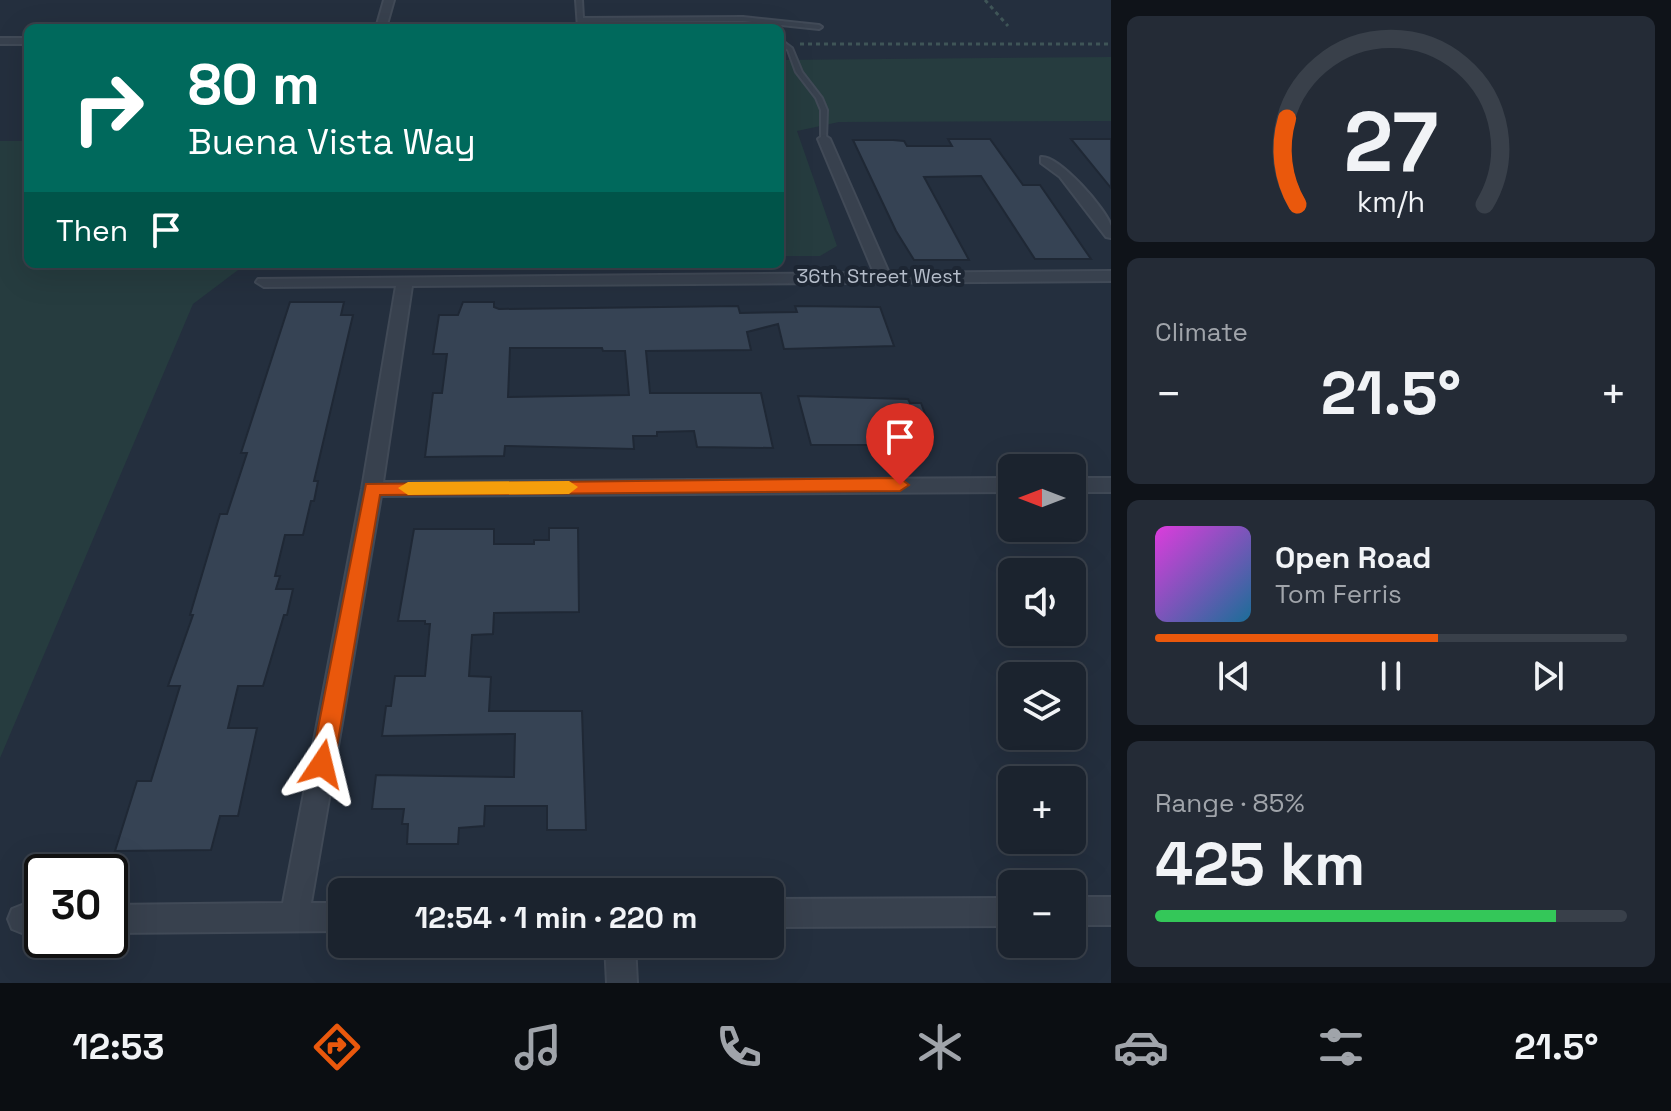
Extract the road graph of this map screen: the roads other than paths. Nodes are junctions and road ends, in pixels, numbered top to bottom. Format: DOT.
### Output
graph roads {
  1 [pos="389,0"];
  2 [pos="579,0"];
  3 [pos="580,20"];
  4 [pos="382,24"];
  5 [pos="580,24"];
  6 [pos="819,27"];
  7 [pos="0,41"];
  8 [pos="24,41"];
  9 [pos="784,44"];
  10 [pos="824,139"];
  11 [pos="1046,160"];
  12 [pos="1111,234"];
  13 [pos="883,276"];
  14 [pos="1111,276"];
  15 [pos="264,282"];
  16 [pos="404,283"];
  17 [pos="998,485"];
  18 [pos="1086,485"];
  19 [pos="1111,485"];
  20 [pos="372,489"];
  21 [pos="1086,911"];
  22 [pos="1111,911"];
  23 [pos="998,912"];
  24 [pos="784,913"];
  25 [pos="328,917"];
  26 [pos="294,918"];
  27 [pos="128,919"];
  28 [pos="621,958"];
  29 [pos="622,983"];
  1 -- 4 [label="street"];
  2 -- 3 [label="lane"];
  3 -- 5 [label="lane"];
  3 -- 6 [label="lane"];
  7 -- 8 [label="street"];
  9 -- 10 [label="lane"];
  10 -- 13 [label="street"];
  11 -- 12 [label="street"];
  13 -- 14 [label="street, 36th Street West"];
  13 -- 16 [label="street, 36th Street West"];
  15 -- 16 [label="street, 36th Street West"];
  16 -- 20 [label="street"];
  17 -- 20 [label="street"];
  18 -- 19 [label="street"];
  20 -- 26 [label="street"];
  21 -- 22 [label="street"];
  23 -- 24 [label="street"];
  25 -- 26 [label="street"];
  26 -- 27 [label="street"];
  28 -- 29 [label="street"];
}
